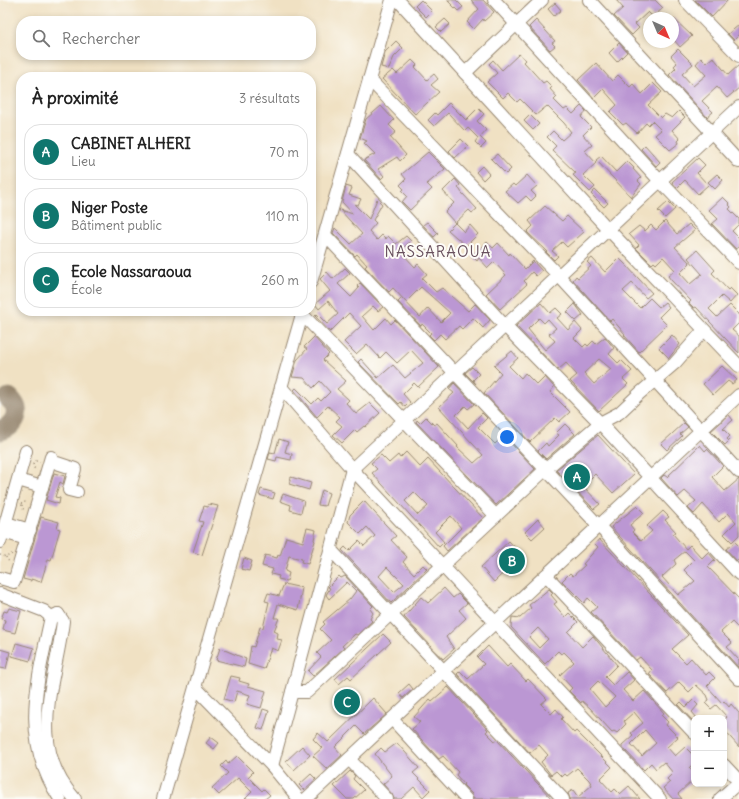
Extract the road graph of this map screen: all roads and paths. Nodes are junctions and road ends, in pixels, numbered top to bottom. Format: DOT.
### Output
graph roads {
  1 [pos="392,0"];
  2 [pos="398,0"];
  3 [pos="494,0"];
  4 [pos="542,0"];
  5 [pos="589,0"];
  6 [pos="685,0"];
  7 [pos="517,24"];
  8 [pos="739,56"];
  9 [pos="465,73"];
  10 [pos="369,79"];
  11 [pos="739,107"];
  12 [pos="712,132"];
  13 [pos="348,154"];
  14 [pos="739,162"];
  15 [pos="660,180"];
  16 [pos="608,229"];
  17 [pos="325,235"];
  18 [pos="739,263"];
  19 [pos="316,265"];
  20 [pos="559,276"];
  21 [pos="301,316"];
  22 [pos="305,316"];
  23 [pos="505,326"];
  24 [pos="704,330"];
  25 [pos="739,366"];
  26 [pos="455,373"];
  27 [pos="654,381"];
  28 [pos="281,387"];
  29 [pos="739,395"];
  30 [pos="404,420"];
  31 [pos="600,423"];
  32 [pos="700,431"];
  33 [pos="26,451"];
  34 [pos="352,469"];
  35 [pos="546,469"];
  36 [pos="739,472"];
  37 [pos="650,479"];
  38 [pos="18,480"];
  39 [pos="42,487"];
  40 [pos="77,492"];
  41 [pos="496,516"];
  42 [pos="599,526"];
  43 [pos="3,532"];
  44 [pos="28,535"];
  45 [pos="331,550"];
  46 [pos="0,555"];
  47 [pos="6,556"];
  48 [pos="442,566"];
  49 [pos="739,574"];
  50 [pos="546,575"];
  51 [pos="0,578"];
  52 [pos="0,594"];
  53 [pos="56,612"];
  54 [pos="391,614"];
  55 [pos="495,623"];
  56 [pos="444,670"];
  57 [pos="739,679"];
  58 [pos="195,687"];
  59 [pos="292,692"];
  60 [pos="392,719"];
  61 [pos="691,730"];
  62 [pos="349,759"];
  63 [pos="272,766"];
  64 [pos="727,768"];
  65 [pos="739,781"];
  66 [pos="60,799"];
  67 [pos="75,799"];
  68 [pos="163,799"];
  69 [pos="299,799"];
  70 [pos="306,799"];
  71 [pos="387,799"];
  72 [pos="466,799"];
  73 [pos="563,799"];
  74 [pos="660,799"];
  75 [pos="720,799"];
  1 -- 10 [label="street"];
  2 -- 9 [label="street"];
  3 -- 7 [label="street"];
  4 -- 7 [label="street"];
  5 -- 12 [label="street"];
  6 -- 8 [label="street"];
  7 -- 9 [label="street"];
  7 -- 15 [label="street"];
  9 -- 16 [label="street"];
  10 -- 13 [label="street"];
  10 -- 20 [label="street"];
  11 -- 12 [label="street"];
  12 -- 14 [label="street"];
  12 -- 15 [label="street"];
  13 -- 17 [label="street"];
  13 -- 23 [label="street"];
  15 -- 16 [label="street"];
  15 -- 18 [label="street"];
  16 -- 20 [label="street"];
  16 -- 24 [label="street"];
  17 -- 19 [label="street"];
  17 -- 26 [label="street"];
  20 -- 23 [label="street"];
  20 -- 27 [label="street"];
  21 -- 28 [label="street"];
  22 -- 30 [label="street"];
  23 -- 26 [label="street"];
  23 -- 31 [label="street"];
  24 -- 25 [label="street"];
  24 -- 27 [label="street"];
  26 -- 30 [label="street"];
  26 -- 35 [label="street"];
  27 -- 31 [label="street"];
  27 -- 32 [label="street"];
  28 -- 34 [label="street"];
  28 -- 58 [label="street"];
  29 -- 32 [label="street"];
  30 -- 34 [label="street"];
  30 -- 41 [label="street"];
  31 -- 35 [label="street"];
  31 -- 37 [label="street"];
  32 -- 36 [label="street"];
  32 -- 37 [label="street"];
  33 -- 38 [label="street"];
  34 -- 45 [label="street"];
  34 -- 48 [label="street"];
  35 -- 41 [label="street"];
  35 -- 42 [label="street"];
  37 -- 42 [label="street"];
  37 -- 49 [label="street"];
  38 -- 39 [label="street"];
  38 -- 43 [label="street"];
  39 -- 40 [label="street"];
  39 -- 44 [label="street"];
  41 -- 48 [label="street"];
  42 -- 50 [label="street"];
  42 -- 57 [label="street"];
  43 -- 44 [label="street"];
  44 -- 51 [label="street"];
  45 -- 54 [label="street"];
  45 -- 59 [label="street"];
  46 -- 47 [label="path"];
  48 -- 54 [label="street"];
  48 -- 55 [label="street"];
  50 -- 55 [label="street"];
  50 -- 61 [label="street"];
  52 -- 53 [label="street"];
  53 -- 66 [label="street"];
  53 -- 67 [label="street"];
  54 -- 56 [label="street"];
  54 -- 59 [label="street"];
  55 -- 56 [label="street"];
  55 -- 74 [label="street"];
  56 -- 60 [label="street"];
  56 -- 73 [label="street"];
  58 -- 63 [label="street"];
  58 -- 68 [label="street"];
  59 -- 63 [label="street"];
  60 -- 62 [label="street"];
  60 -- 72 [label="street"];
  62 -- 70 [label="street"];
  62 -- 71 [label="street"];
  63 -- 69 [label="street"];
  64 -- 65 [label="street"];
  65 -- 75 [label="street"];
}
